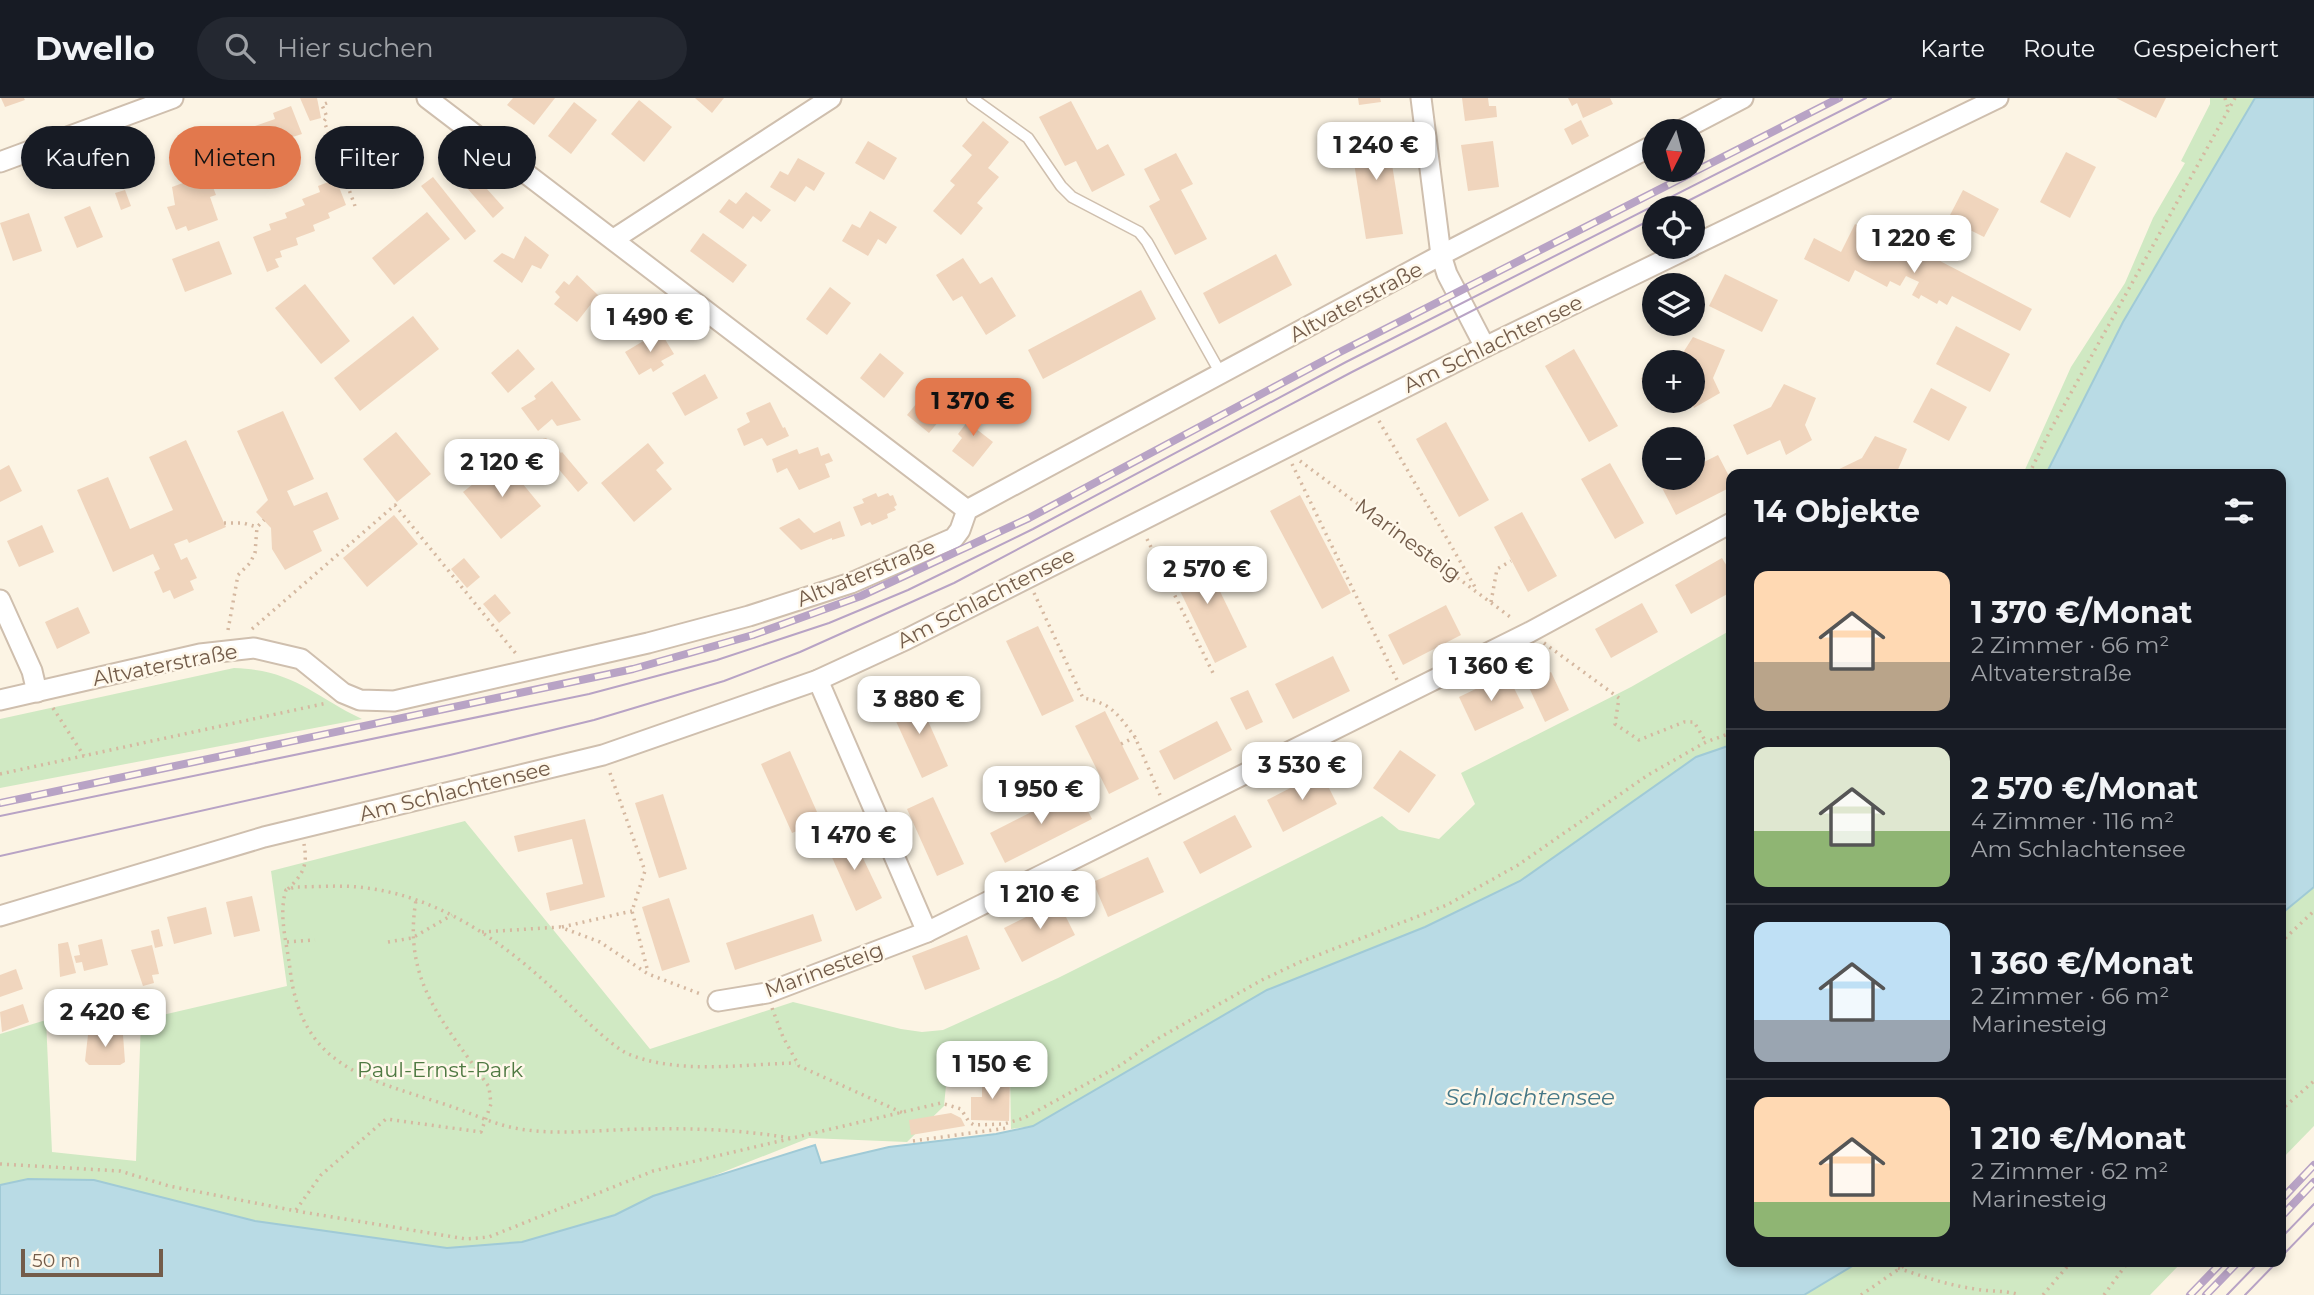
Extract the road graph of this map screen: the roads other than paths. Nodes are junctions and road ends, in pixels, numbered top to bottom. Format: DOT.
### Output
graph roads {
  1 [pos="173,98"];
  2 [pos="428,98"];
  3 [pos="831,98"];
  4 [pos="972,98"];
  5 [pos="1421,98"];
  6 [pos="1743,98"];
  7 [pos="1998,98"];
  8 [pos="1703,119"];
  9 [pos="1642,151"];
  10 [pos="0,162"];
  11 [pos="614,239"];
  12 [pos="1705,240"];
  13 [pos="1441,255"];
  14 [pos="1665,259"];
  15 [pos="1485,347"];
  16 [pos="1221,375"];
  17 [pos="967,510"];
  18 [pos="1726,526"];
  19 [pos="0,600"];
  20 [pos="818,680"];
  21 [pos="45,699"];
  22 [pos="0,700"];
  23 [pos="0,916"];
  24 [pos="927,932"];
  25 [pos="719,1001"];
  1 -- 10 [label="street"];
  2 -- 11 [label="street"];
  3 -- 11 [label="street"];
  4 -- 16 [label="lane"];
  5 -- 13 [label="street"];
  6 -- 8 [label="street"];
  7 -- 12 [label="street, Am Schlachtensee"];
  9 -- 13 [label="street, Altvaterstraße"];
  11 -- 17 [label="street"];
  13 -- 15 [label="street"];
  13 -- 16 [label="street, Altvaterstraße"];
  14 -- 15 [label="street, Am Schlachtensee"];
  15 -- 20 [label="street, Am Schlachtensee"];
  16 -- 17 [label="street, Altvaterstraße"];
  17 -- 21 [label="street, Altvaterstraße"];
  18 -- 24 [label="street, Marinesteig"];
  19 -- 21 [label="street"];
  20 -- 23 [label="street, Am Schlachtensee"];
  20 -- 24 [label="street"];
  21 -- 22 [label="street, Altvaterstraße"];
  24 -- 25 [label="street, Marinesteig"];
}
